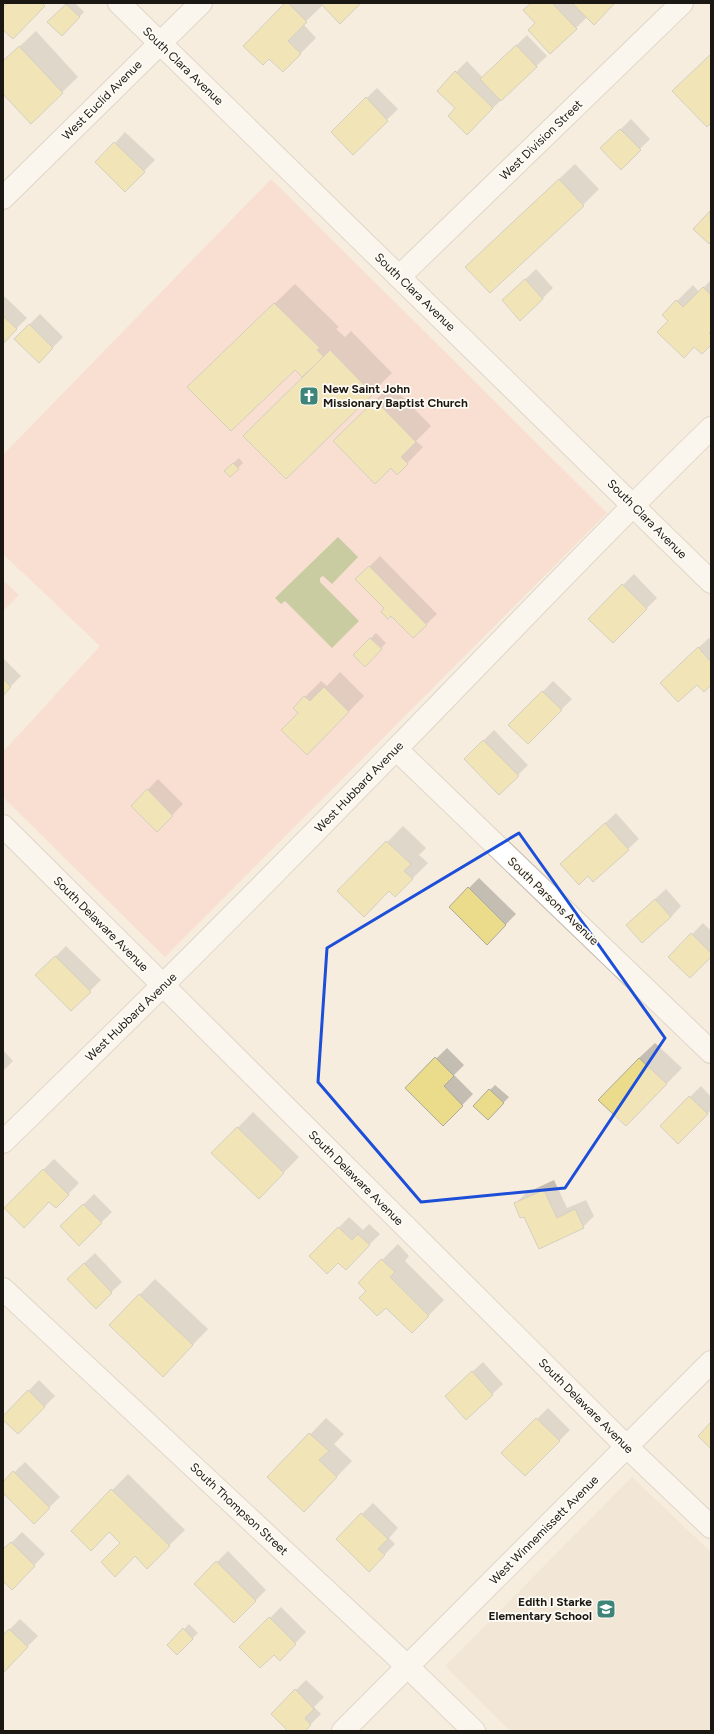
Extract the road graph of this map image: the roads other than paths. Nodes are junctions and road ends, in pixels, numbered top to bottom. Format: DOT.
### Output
graph roads {
  1 [pos="118,3"];
  2 [pos="201,3"];
  3 [pos="682,3"];
  4 [pos="160,43"];
  5 [pos="3,198"];
  6 [pos="399,277"];
  7 [pos="711,428"];
  8 [pos="633,504"];
  9 [pos="711,582"];
  10 [pos="396,750"];
  11 [pos="3,826"];
  12 [pos="164,986"];
  13 [pos="711,1052"];
  14 [pos="3,1142"];
  15 [pos="3,1289"];
  16 [pos="711,1362"];
  17 [pos="627,1447"];
  18 [pos="711,1527"];
  19 [pos="407,1666"];
  20 [pos="343,1731"];
  21 [pos="474,1731"];
  1 -- 4 [label="street, South Clara Avenue"];
  2 -- 4 [label="street, West Euclid Avenue"];
  3 -- 6 [label="street, West Division Street"];
  4 -- 5 [label="street, West Euclid Avenue"];
  4 -- 6 [label="street, South Clara Avenue"];
  6 -- 8 [label="street, South Clara Avenue"];
  7 -- 8 [label="street, West Hubbard Avenue"];
  8 -- 9 [label="street, South Clara Avenue"];
  8 -- 10 [label="street, West Hubbard Avenue"];
  10 -- 12 [label="street, West Hubbard Avenue"];
  10 -- 13 [label="street, South Parsons Avenue"];
  11 -- 12 [label="street, South Delaware Avenue"];
  12 -- 14 [label="street, West Hubbard Avenue"];
  12 -- 17 [label="street, South Delaware Avenue"];
  15 -- 19 [label="street, South Thompson Street"];
  16 -- 17 [label="street, West Winnemissett Avenue"];
  17 -- 18 [label="street, South Delaware Avenue"];
  17 -- 19 [label="street, West Winnemissett Avenue"];
  19 -- 20 [label="street, West Winnemissett Avenue"];
  19 -- 21 [label="street, South Thompson Street"];
}
